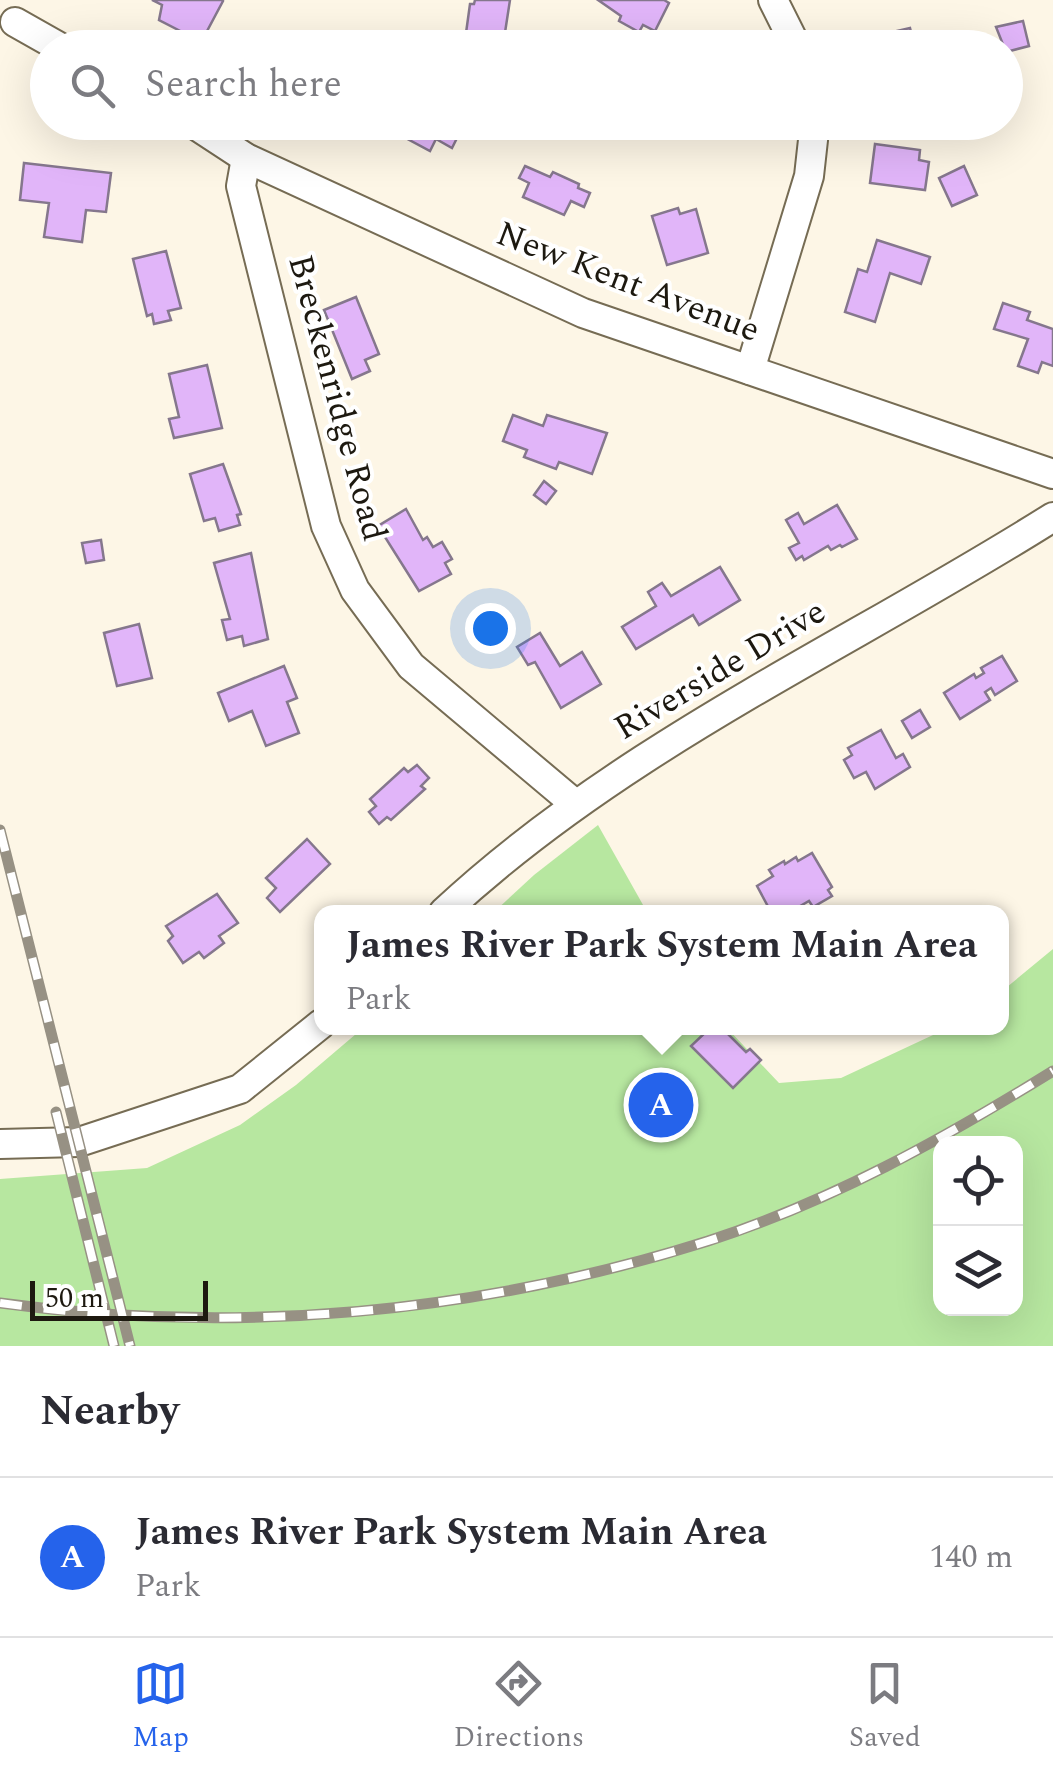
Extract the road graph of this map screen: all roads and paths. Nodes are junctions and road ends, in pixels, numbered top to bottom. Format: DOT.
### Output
graph roads {
  1 [pos="773,0"];
  2 [pos="15,22"];
  3 [pos="30,30"];
  4 [pos="788,30"];
  5 [pos="218,140"];
  6 [pos="813,140"];
  7 [pos="246,158"];
  8 [pos="750,370"];
  9 [pos="1053,474"];
  10 [pos="1053,517"];
  11 [pos="575,804"];
  12 [pos="452,905"];
  13 [pos="314,1030"];
  14 [pos="0,1144"];
  1 -- 4 [label="street"];
  2 -- 3 [label="street"];
  5 -- 7 [label="street, New Kent Avenue"];
  6 -- 8 [label="street"];
  7 -- 8 [label="street, New Kent Avenue"];
  7 -- 11 [label="street, Breckenridge Road"];
  8 -- 9 [label="street, New Kent Avenue"];
  10 -- 11 [label="street, Riverside Drive"];
  11 -- 12 [label="street, Riverside Drive"];
  13 -- 14 [label="street"];
}
